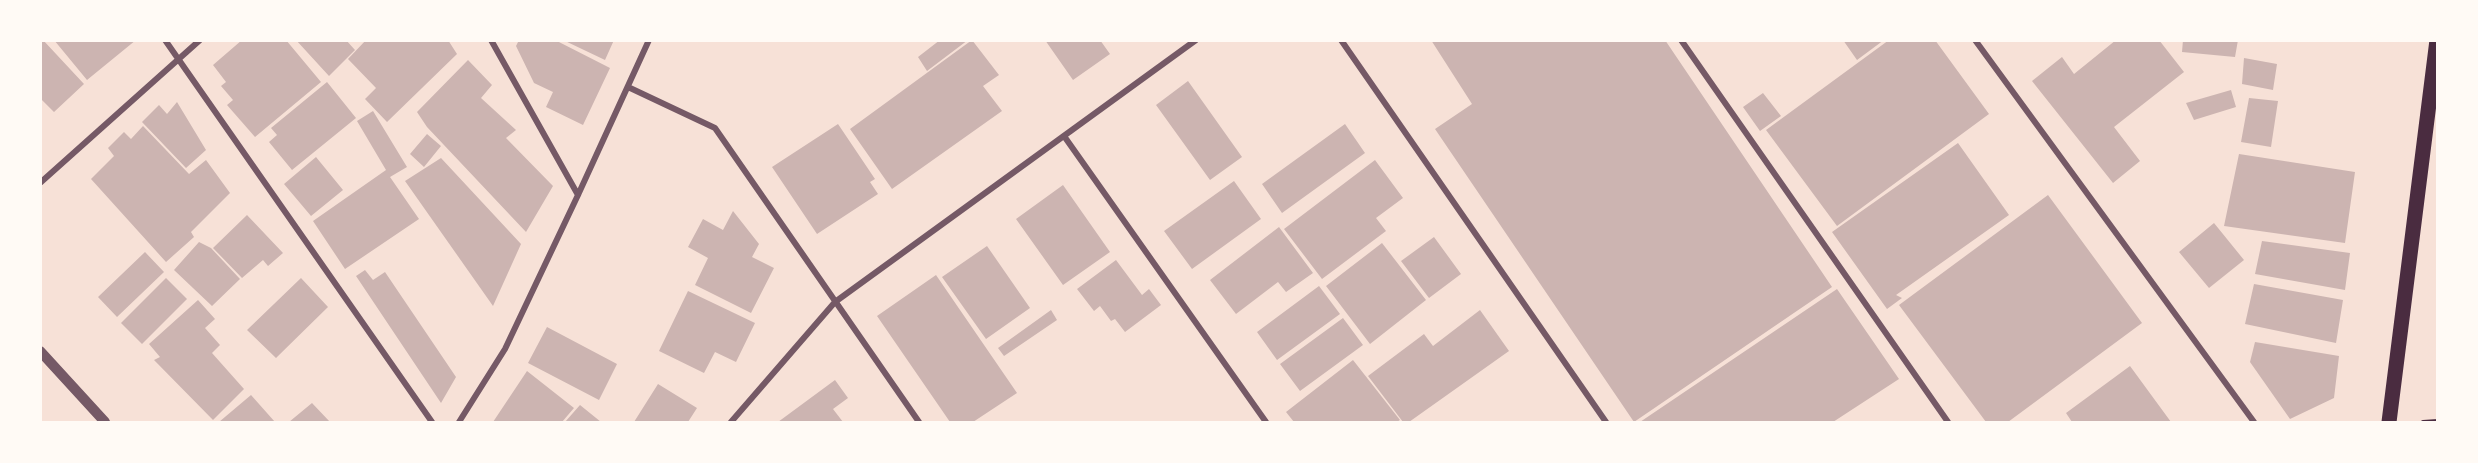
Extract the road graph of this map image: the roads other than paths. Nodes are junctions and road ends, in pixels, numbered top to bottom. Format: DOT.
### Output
graph roads {
  1 [pos="165,40"];
  2 [pos="200,40"];
  3 [pos="491,40"];
  4 [pos="649,40"];
  5 [pos="1196,40"];
  6 [pos="1341,40"];
  7 [pos="1681,40"];
  8 [pos="1975,40"];
  9 [pos="2437,40"];
  10 [pos="178,60"];
  11 [pos="628,87"];
  12 [pos="1064,136"];
  13 [pos="40,183"];
  14 [pos="578,195"];
  15 [pos="835,302"];
  16 [pos="40,351"];
  17 [pos="461,420"];
  18 [pos="105,423"];
  19 [pos="432,423"];
  20 [pos="469,423"];
  21 [pos="730,423"];
  22 [pos="919,423"];
  23 [pos="1266,423"];
  24 [pos="1606,423"];
  25 [pos="1948,423"];
  26 [pos="2254,423"];
  27 [pos="2389,423"];
  1 -- 10 [label="street"];
  2 -- 10 [label="street"];
  3 -- 14 [label="street"];
  4 -- 11 [label="street"];
  5 -- 12 [label="street"];
  6 -- 24 [label="street"];
  7 -- 25 [label="street"];
  8 -- 26 [label="street"];
  9 -- 27 [label="main road"];
  10 -- 13 [label="street"];
  10 -- 19 [label="street"];
  11 -- 14 [label="street"];
  11 -- 15 [label="street"];
  12 -- 15 [label="street"];
  12 -- 23 [label="street"];
  14 -- 17 [label="street"];
  15 -- 21 [label="street"];
  15 -- 22 [label="street"];
  16 -- 18 [label="street"];
  17 -- 20 [label="street"];
}
